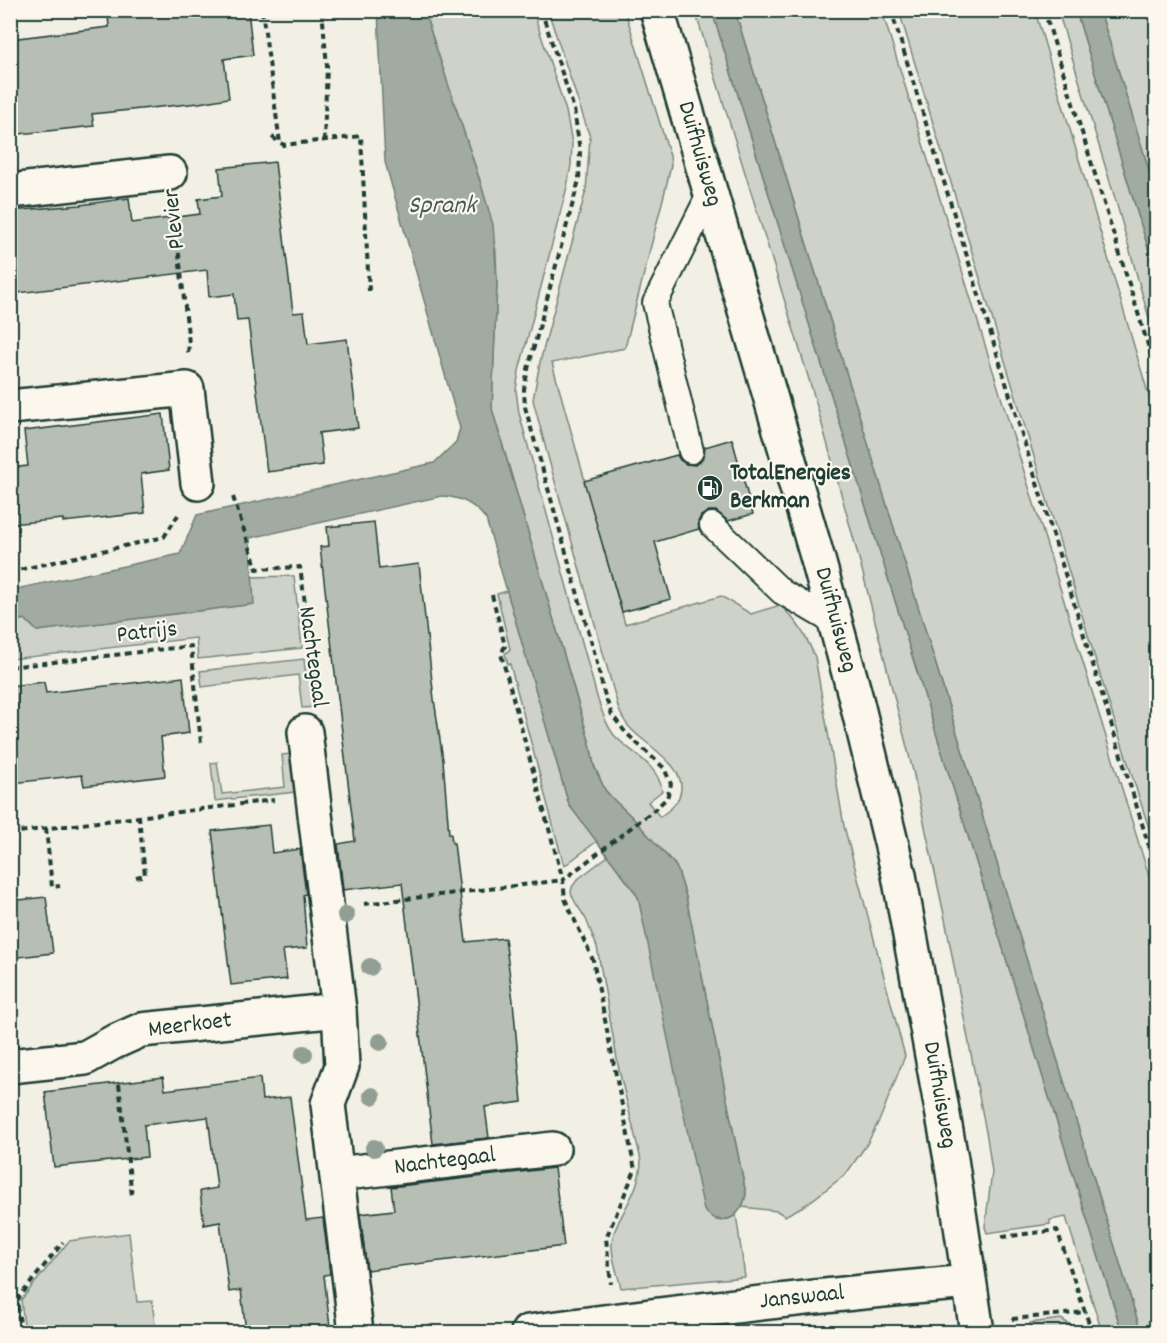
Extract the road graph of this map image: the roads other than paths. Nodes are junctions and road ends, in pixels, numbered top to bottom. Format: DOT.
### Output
graph roads {
  1 [pos="657,10"];
  2 [pos="170,173"];
  3 [pos="10,191"];
  4 [pos="710,193"];
  5 [pos="10,407"];
  6 [pos="691,451"];
  7 [pos="198,483"];
  8 [pos="712,525"];
  9 [pos="835,623"];
  10 [pos="305,732"];
  11 [pos="339,1010"];
  12 [pos="10,1066"];
  13 [pos="553,1149"];
  14 [pos="337,1174"];
  15 [pos="969,1282"];
  16 [pos="976,1328"];
  17 [pos="356,1332"];
  18 [pos="528,1332"];
  1 -- 4 [label="street, Duifhuisweg"];
  2 -- 3 [label="street, Plevier"];
  4 -- 6 [label="lane"];
  4 -- 9 [label="street, Duifhuisweg"];
  5 -- 7 [label="street"];
  8 -- 9 [label="lane"];
  9 -- 15 [label="street, Duifhuisweg"];
  10 -- 11 [label="street, Nachtegaal"];
  11 -- 12 [label="street, Meerkoet"];
  11 -- 14 [label="street, Nachtegaal"];
  13 -- 14 [label="street, Nachtegaal"];
  14 -- 17 [label="street, Nachtegaal"];
  15 -- 16 [label="street, Duifhuisweg"];
  15 -- 18 [label="street, Janswaal"];
}
